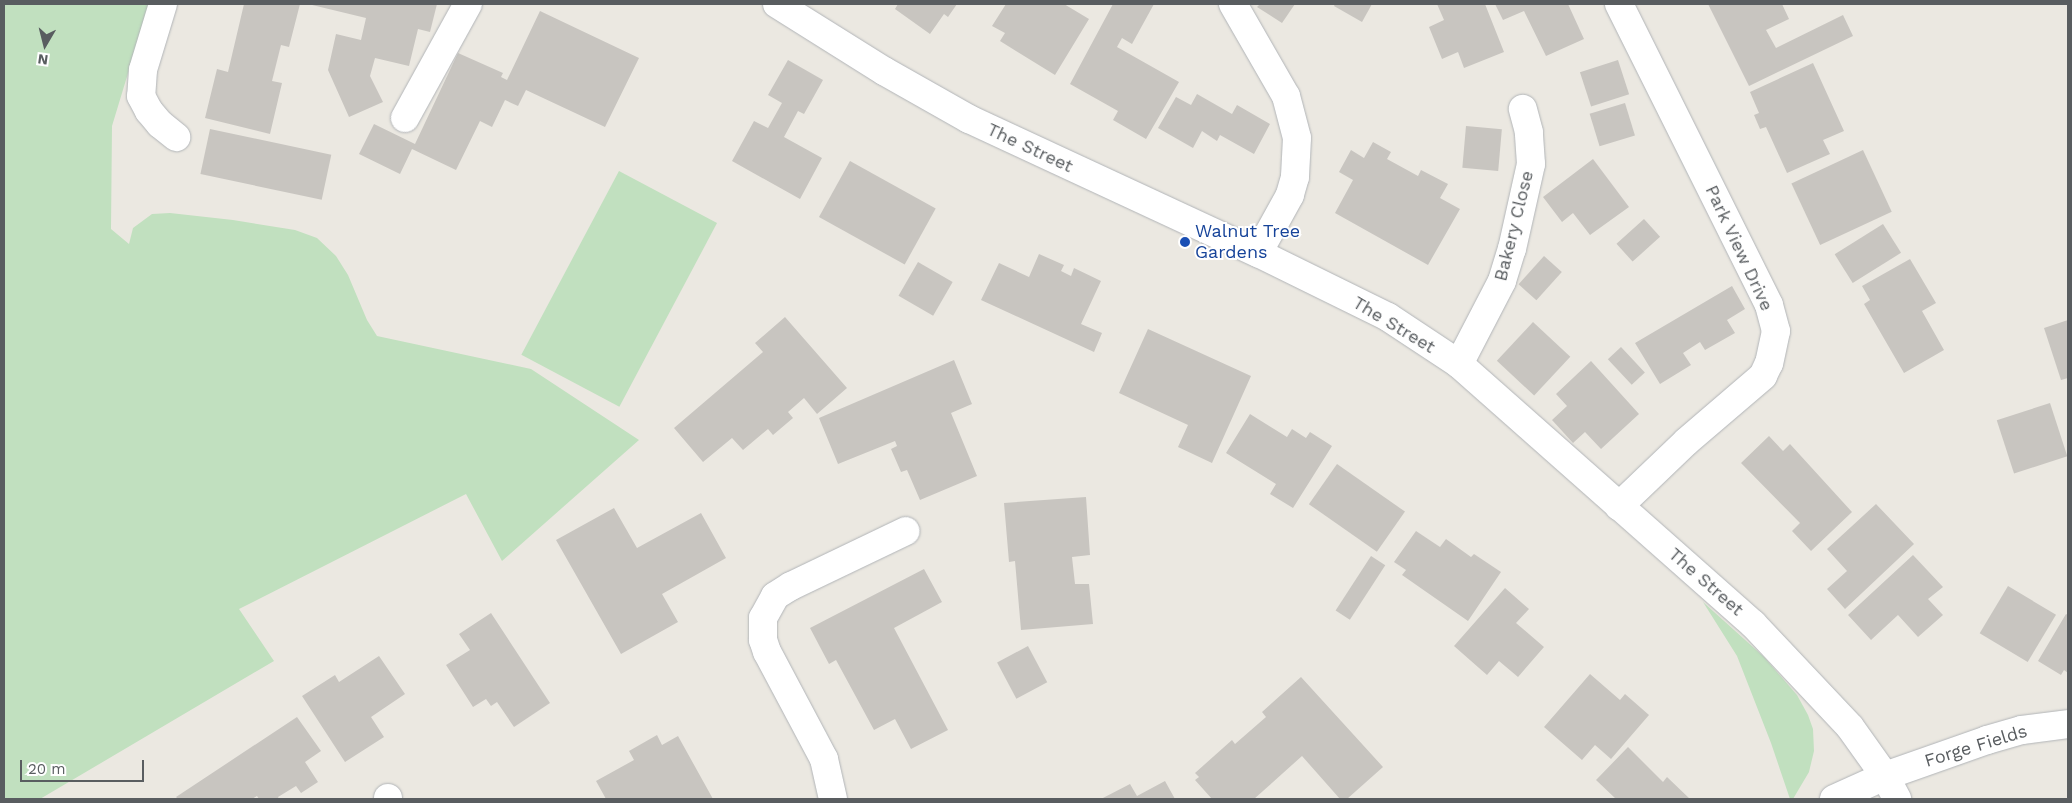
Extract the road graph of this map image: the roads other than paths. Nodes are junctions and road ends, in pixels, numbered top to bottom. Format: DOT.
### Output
graph roads {
  1 [pos="163,4"];
  2 [pos="468,4"];
  3 [pos="777,4"];
  4 [pos="1233,4"];
  5 [pos="1619,4"];
  6 [pos="1523,108"];
  7 [pos="405,118"];
  8 [pos="176,137"];
  9 [pos="1258,253"];
  10 [pos="1459,364"];
  11 [pos="1620,506"];
  12 [pos="906,531"];
  13 [pos="2068,724"];
  14 [pos="1891,788"];
  15 [pos="833,799"];
  16 [pos="1834,799"];
  1 -- 8 [label="street"];
  2 -- 7 [label="street"];
  3 -- 9 [label="street, The Street"];
  4 -- 9 [label="street"];
  5 -- 11 [label="street, Park View Drive"];
  6 -- 10 [label="street, Bakery Close"];
  9 -- 10 [label="street, The Street"];
  10 -- 11 [label="street, The Street"];
  11 -- 14 [label="street, The Street"];
  12 -- 15 [label="street"];
  13 -- 14 [label="street, Forge Fields"];
  14 -- 16 [label="street, Forge Fields"];
}
